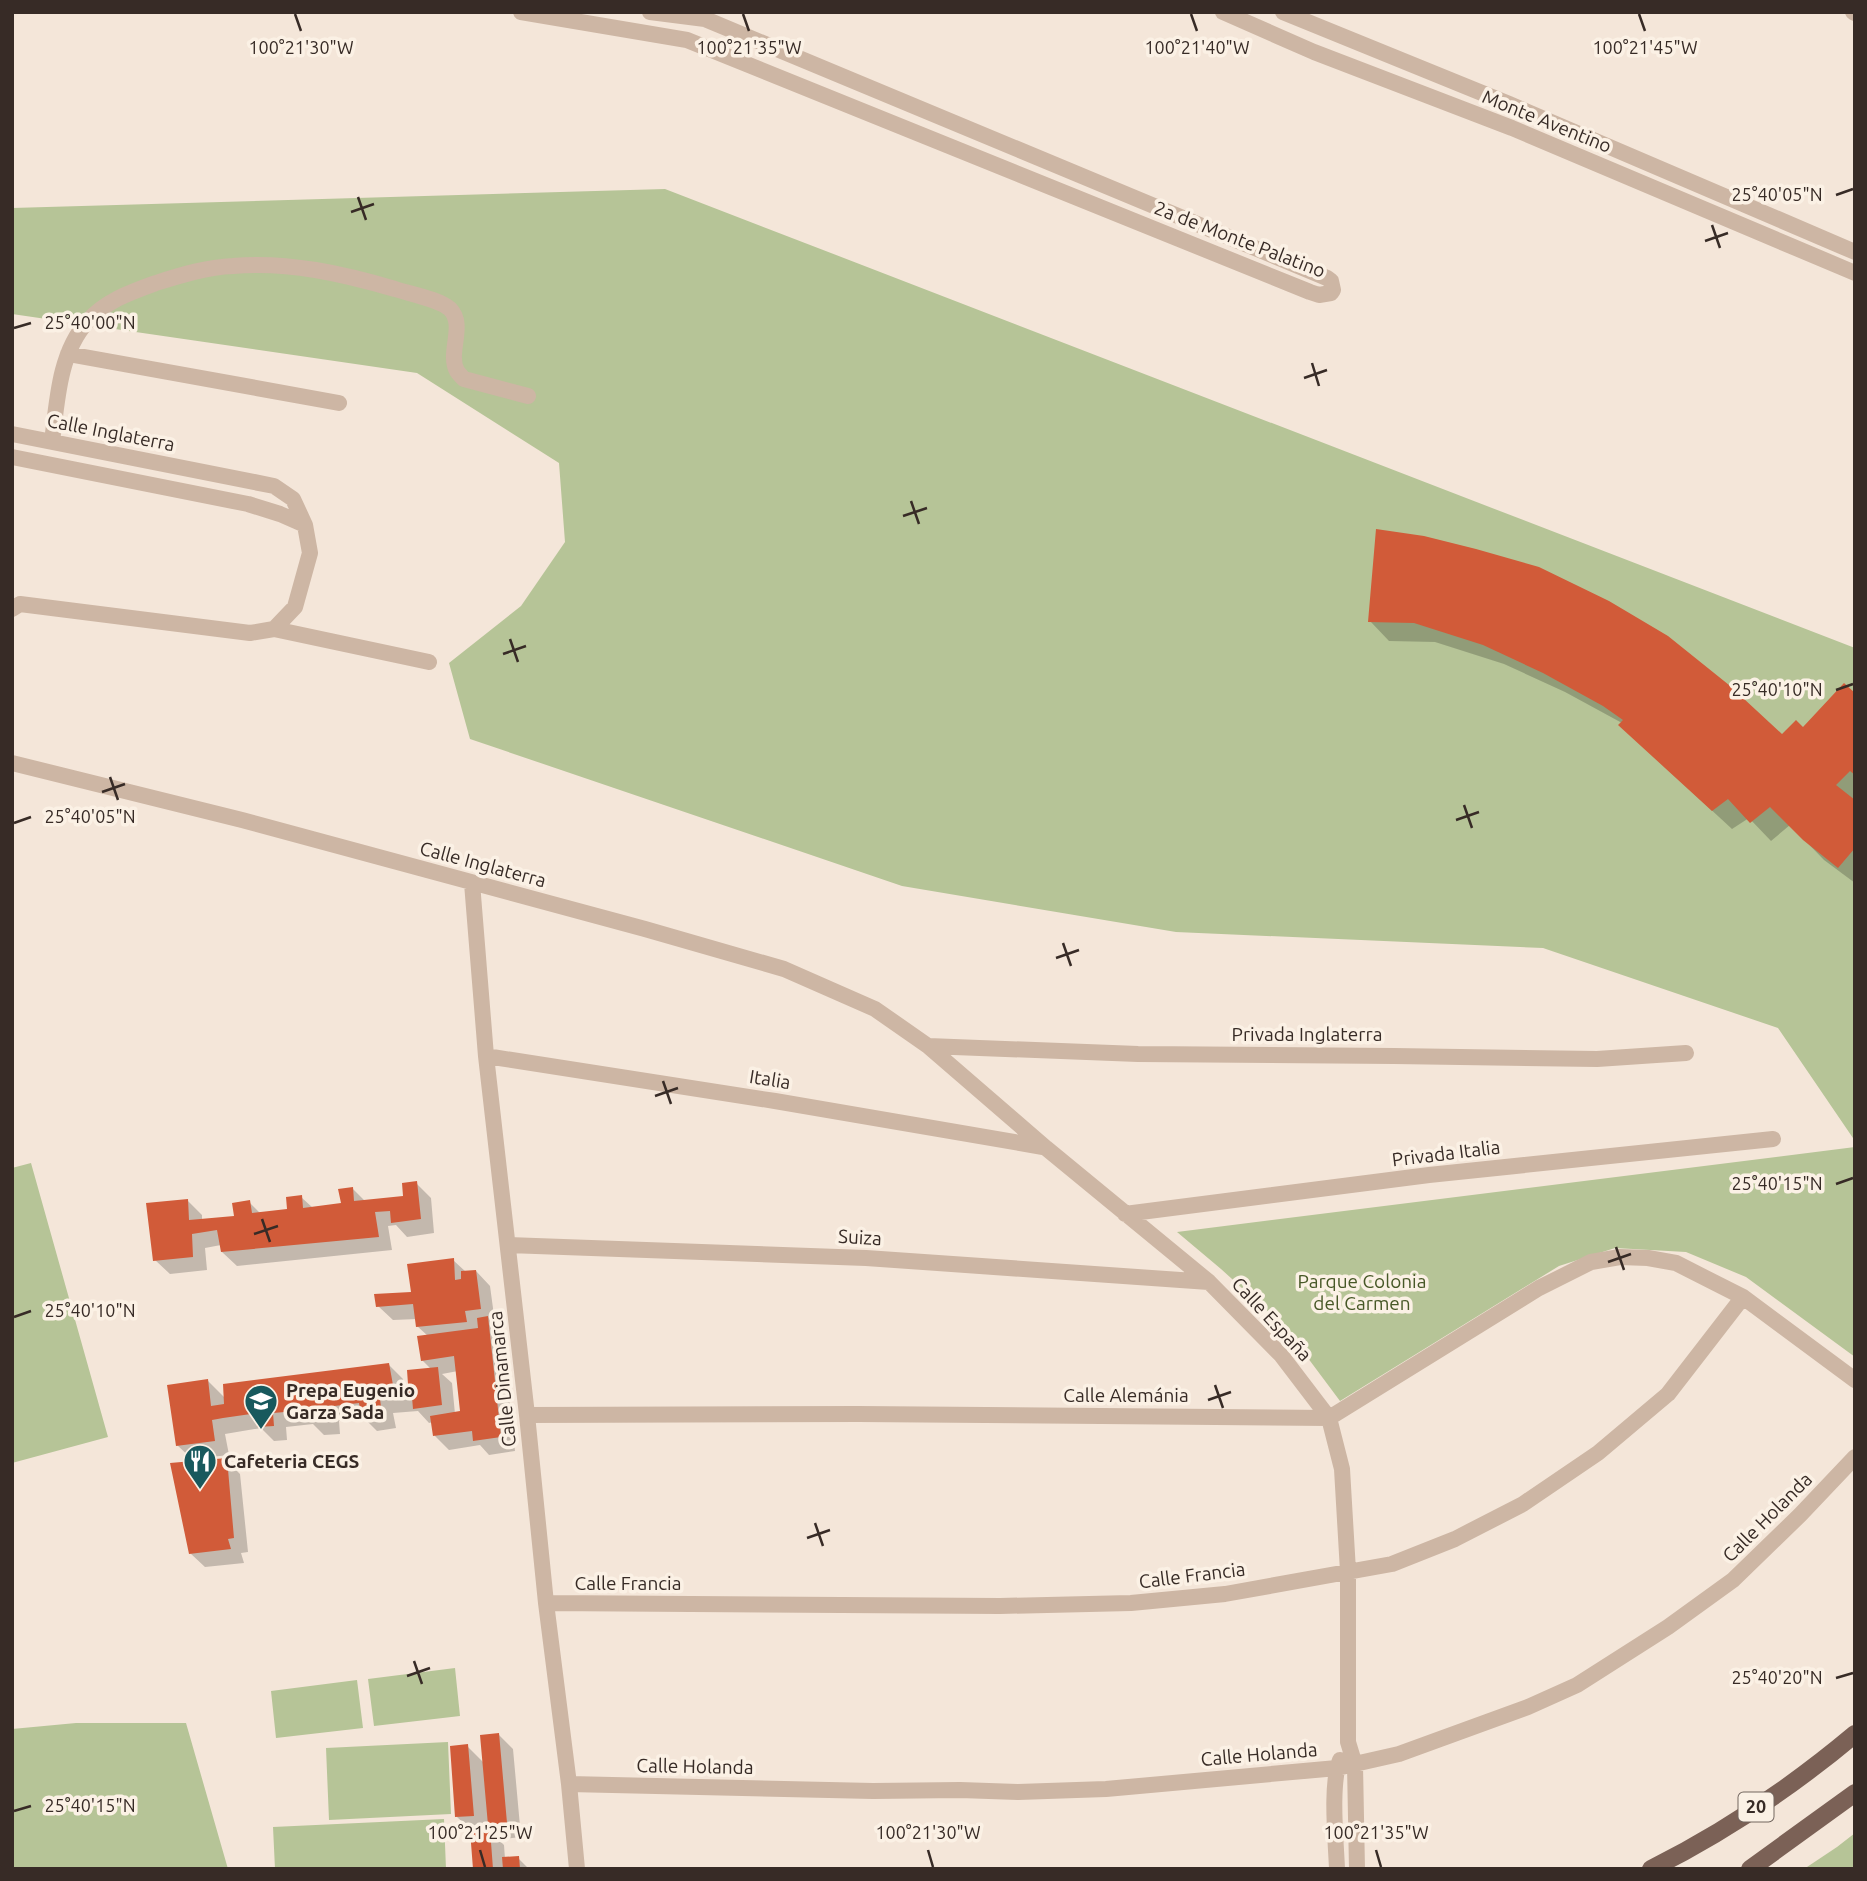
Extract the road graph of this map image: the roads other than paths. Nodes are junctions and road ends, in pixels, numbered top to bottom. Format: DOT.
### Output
graph roads {
  1 [pos="521,12"];
  2 [pos="650,12"];
  3 [pos="1223,12"];
  4 [pos="1283,12"];
  5 [pos="709,16"];
  6 [pos="687,40"];
  7 [pos="1855,252"];
  8 [pos="1855,273"];
  9 [pos="68,354"];
  10 [pos="528,396"];
  11 [pos="339,403"];
  12 [pos="12,434"];
  13 [pos="52,442"];
  14 [pos="12,457"];
  15 [pos="305,525"];
  16 [pos="15,605"];
  17 [pos="274,629"];
  18 [pos="429,662"];
  19 [pos="12,763"];
  20 [pos="472,883"];
  21 [pos="928,1046"];
  22 [pos="1686,1053"];
  23 [pos="486,1056"];
  24 [pos="1773,1139"];
  25 [pos="1046,1148"];
  26 [pos="1125,1213"];
  27 [pos="508,1245"];
  28 [pos="1209,1282"];
  29 [pos="1743,1297"];
  30 [pos="1855,1380"];
  31 [pos="527,1415"];
  32 [pos="1329,1418"];
  33 [pos="1855,1457"];
  34 [pos="1348,1571"];
  35 [pos="546,1604"];
  36 [pos="1855,1734"];
  37 [pos="1348,1742"];
  38 [pos="1355,1765"];
  39 [pos="1337,1768"];
  40 [pos="569,1784"];
  41 [pos="1855,1793"];
  42 [pos="577,1869"];
  43 [pos="1338,1869"];
  44 [pos="1357,1869"];
  45 [pos="1651,1869"];
  46 [pos="1750,1869"];
  1 -- 6 [label="street"];
  2 -- 5 [label="street"];
  3 -- 8 [label="street, Monte Aventino"];
  4 -- 7 [label="street, Monte Aventino"];
  5 -- 6 [label="street"];
  5 -- 6 [label="street, 2a de Monte Palatino"];
  9 -- 10 [label="street"];
  9 -- 11 [label="street"];
  9 -- 13 [label="street"];
  12 -- 13 [label="street, Calle Inglaterra"];
  13 -- 15 [label="street, Calle Inglaterra"];
  14 -- 15 [label="street"];
  15 -- 17 [label="street, Calle Inglaterra"];
  16 -- 17 [label="street"];
  17 -- 18 [label="street"];
  19 -- 20 [label="street, Calle Inglaterra"];
  20 -- 21 [label="street, Calle Inglaterra"];
  20 -- 23 [label="street, Calle Dinamarca"];
  21 -- 22 [label="street, Privada Inglaterra"];
  21 -- 25 [label="street, Calle España"];
  23 -- 25 [label="street, Italia"];
  23 -- 27 [label="street, Calle Dinamarca"];
  24 -- 26 [label="street, Privada Italia"];
  25 -- 26 [label="street, Calle España"];
  26 -- 28 [label="street, Calle España"];
  27 -- 28 [label="street, Suiza"];
  27 -- 31 [label="street, Calle Dinamarca"];
  28 -- 32 [label="street, Calle España"];
  29 -- 30 [label="street"];
  29 -- 32 [label="street"];
  29 -- 34 [label="street, Calle Francia"];
  31 -- 32 [label="street, Calle Alemánia"];
  31 -- 35 [label="street, Calle Dinamarca"];
  32 -- 34 [label="street, Calle España"];
  33 -- 38 [label="street, Calle Holanda"];
  34 -- 35 [label="street, Calle Francia"];
  34 -- 37 [label="street, Calle España"];
  35 -- 40 [label="street, Calle Dinamarca"];
  36 -- 45 [label="main road, 20"];
  37 -- 38 [label="street, Calle España"];
  37 -- 39 [label="street, Calle España"];
  38 -- 39 [label="street, Calle Holanda"];
  38 -- 44 [label="street, Calle España"];
  39 -- 40 [label="street, Calle Holanda"];
  39 -- 43 [label="street, Calle España"];
  40 -- 42 [label="street, Calle Dinamarca"];
  41 -- 46 [label="main road, 20"];
}
